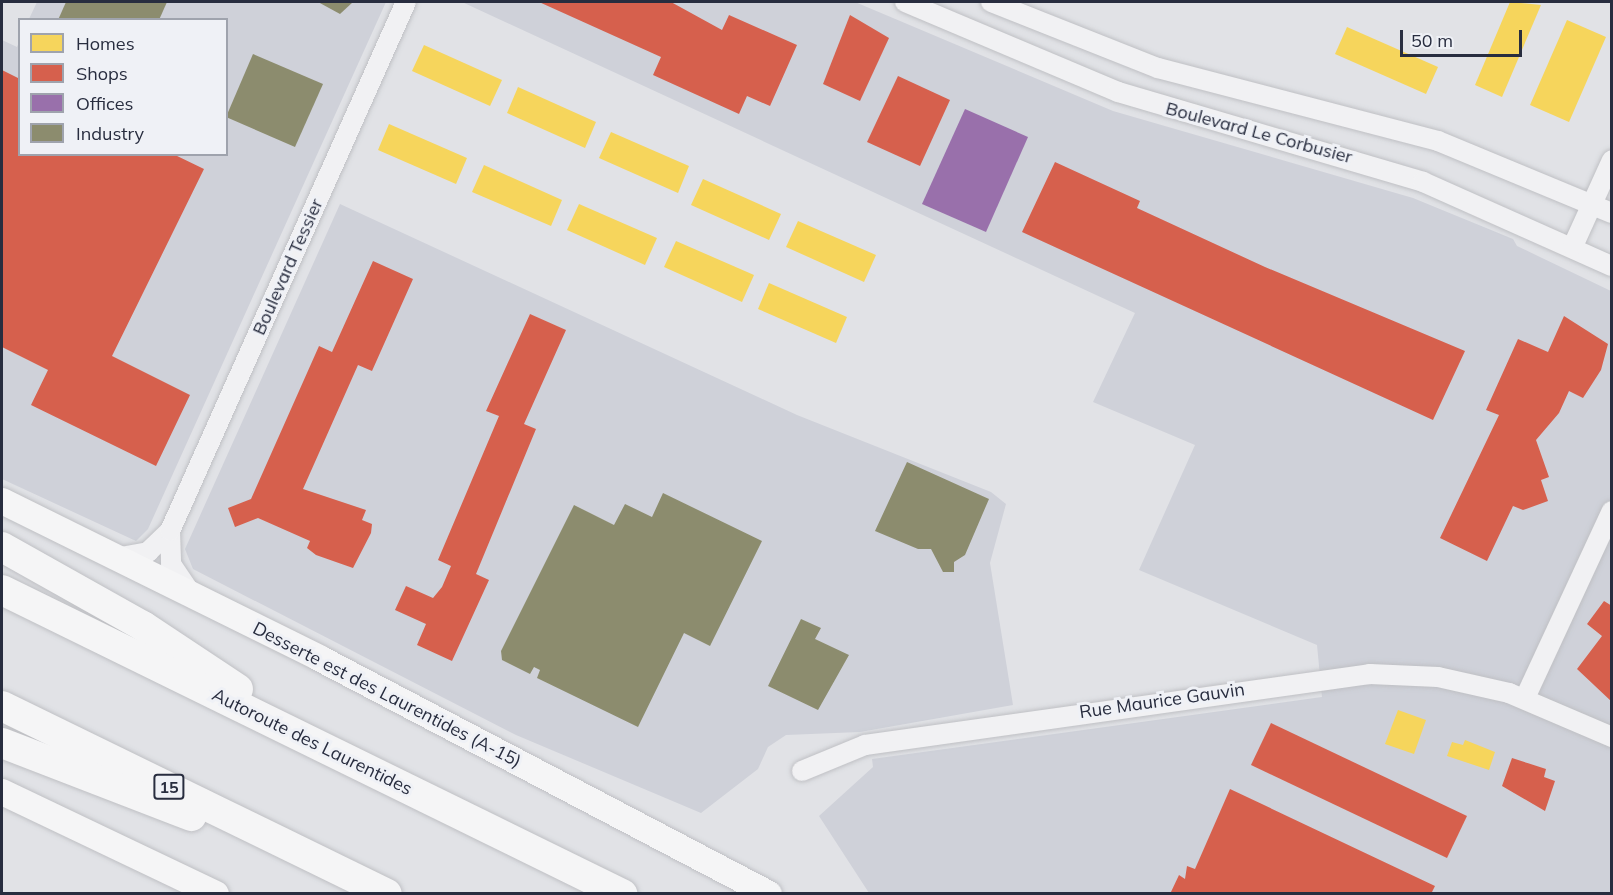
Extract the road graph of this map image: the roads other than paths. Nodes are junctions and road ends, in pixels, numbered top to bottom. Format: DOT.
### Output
graph roads {
  1 [pos="406,2"];
  2 [pos="905,2"];
  3 [pos="991,2"];
  4 [pos="1611,160"];
  5 [pos="1592,205"];
  6 [pos="1611,213"];
  7 [pos="1573,246"];
  8 [pos="1611,266"];
  9 [pos="2,501"];
  10 [pos="1611,511"];
  11 [pos="170,531"];
  12 [pos="2,547"];
  13 [pos="115,558"];
  14 [pos="2,590"];
  15 [pos="194,597"];
  16 [pos="1525,698"];
  17 [pos="2,706"];
  18 [pos="1611,737"];
  19 [pos="2,743"];
  20 [pos="325,748"];
  21 [pos="802,771"];
  22 [pos="2,792"];
  23 [pos="337,869"];
  24 [pos="216,894"];
  25 [pos="387,894"];
  26 [pos="622,894"];
  27 [pos="769,894"];
  1 -- 11 [label="street, Boulevard Tessier"];
  2 -- 7 [label="street, Boulevard Le Corbusier"];
  3 -- 5 [label="street, Boulevard Le Corbusier"];
  4 -- 5 [label="street"];
  5 -- 6 [label="street, Boulevard Le Corbusier"];
  5 -- 7 [label="street"];
  7 -- 8 [label="street, Boulevard Le Corbusier"];
  9 -- 13 [label="main road, Desserte est des Laurentides (A-15)"];
  10 -- 16 [label="street"];
  11 -- 13 [label="street, Boulevard Tessier"];
  11 -- 15 [label="street, Boulevard Tessier"];
  12 -- 20 [label="highway"];
  13 -- 15 [label="main road, Desserte est des Laurentides (A-15)"];
  14 -- 20 [label="highway, Autoroute des Laurentides"];
  15 -- 27 [label="main road, Desserte est des Laurentides (A-15)"];
  16 -- 18 [label="street, Rue Maurice Gauvin"];
  16 -- 21 [label="street, Rue Maurice Gauvin"];
  17 -- 23 [label="highway, 15"];
  19 -- 23 [label="highway"];
  20 -- 26 [label="highway, Autoroute des Laurentides"];
  22 -- 24 [label="main road"];
  23 -- 25 [label="highway, 15"];
}
